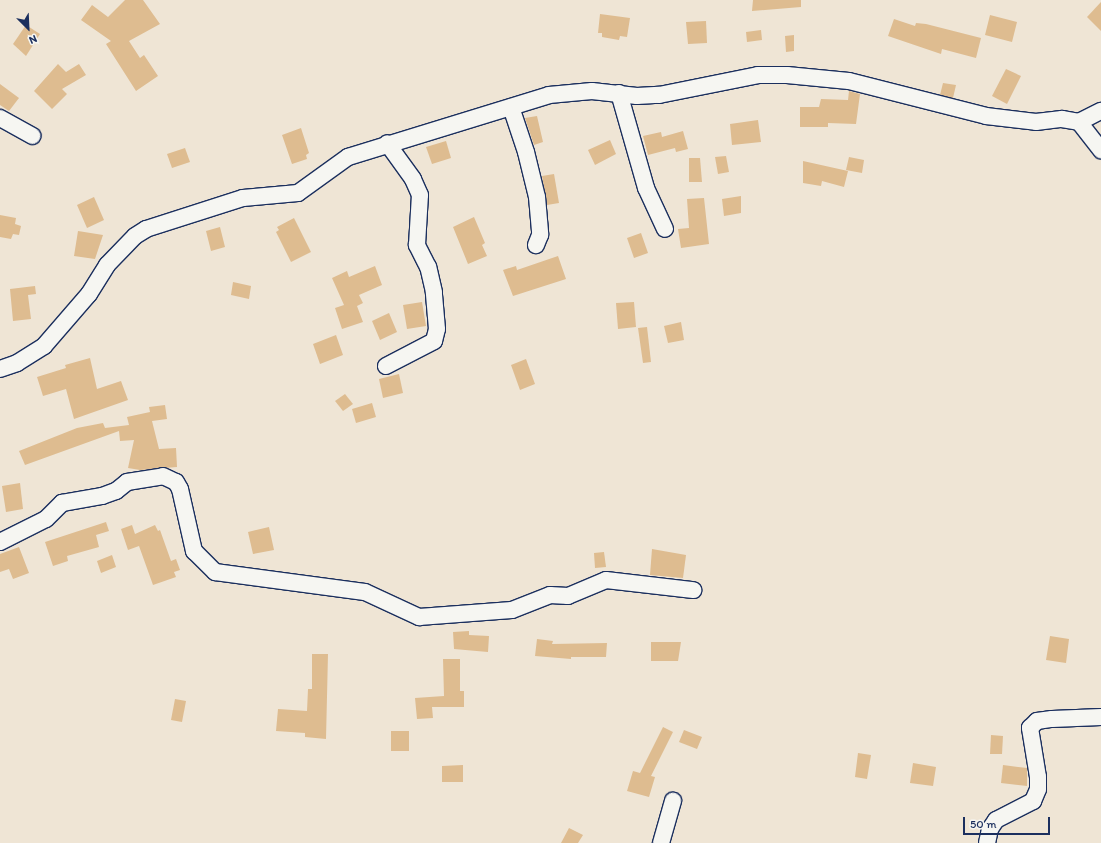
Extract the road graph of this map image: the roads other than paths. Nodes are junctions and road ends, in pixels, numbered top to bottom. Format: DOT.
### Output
graph roads {
  1 [pos="619,93"];
  2 [pos="511,107"];
  3 [pos="1101,111"];
  4 [pos="0,118"];
  5 [pos="1079,122"];
  6 [pos="32,136"];
  7 [pos="387,143"];
  8 [pos="1101,150"];
  9 [pos="664,229"];
  10 [pos="536,245"];
  11 [pos="386,366"];
  12 [pos="0,369"];
  13 [pos="0,542"];
  14 [pos="693,590"];
  15 [pos="1101,718"];
  16 [pos="673,801"];
  17 [pos="661,843"];
  18 [pos="987,843"];
  1 -- 2 [label="street"];
  1 -- 5 [label="street"];
  1 -- 9 [label="street"];
  2 -- 7 [label="street"];
  2 -- 10 [label="street"];
  3 -- 5 [label="street"];
  4 -- 6 [label="street"];
  5 -- 8 [label="street"];
  7 -- 11 [label="street"];
  7 -- 12 [label="street"];
  13 -- 14 [label="street"];
  15 -- 18 [label="street"];
  16 -- 17 [label="street"];
}
